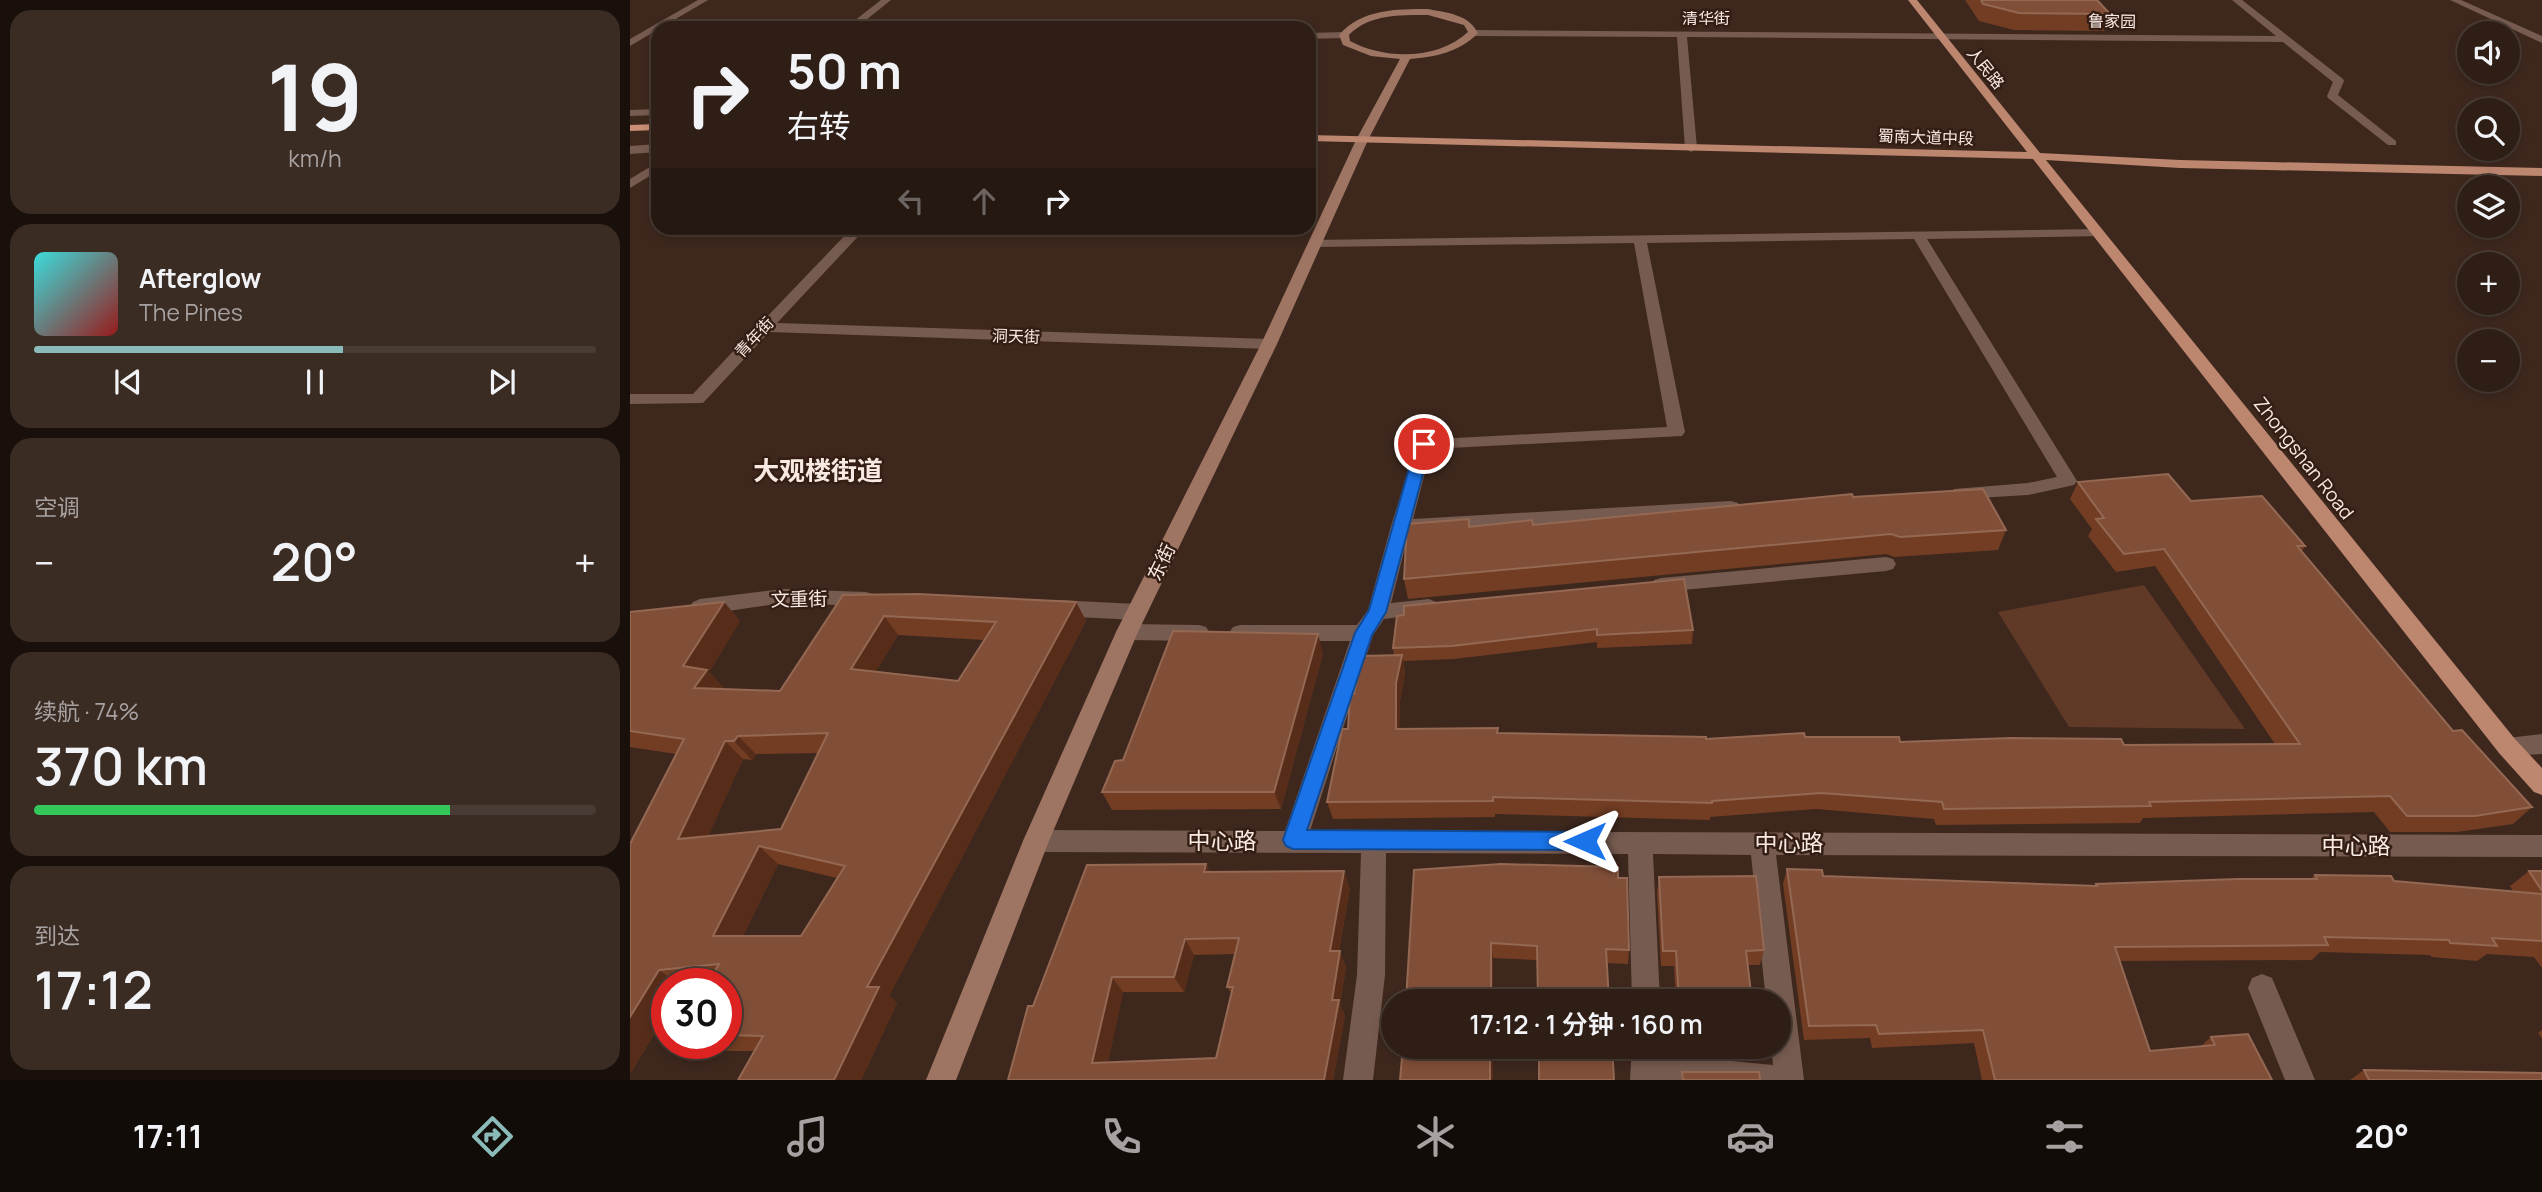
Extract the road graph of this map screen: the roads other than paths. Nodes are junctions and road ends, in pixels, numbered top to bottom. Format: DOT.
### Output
graph roads {
  1 [pos="704,0"];
  2 [pos="887,0"];
  3 [pos="1912,0"];
  4 [pos="2236,0"];
  5 [pos="2454,0"];
  6 [pos="1408,1"];
  7 [pos="1424,1"];
  8 [pos="1423,12"];
  9 [pos="1401,13"];
  10 [pos="668,21"];
  11 [pos="859,21"];
  12 [pos="651,31"];
  13 [pos="1473,33"];
  14 [pos="1682,34"];
  15 [pos="1344,35"];
  16 [pos="1939,35"];
  17 [pos="1316,36"];
  18 [pos="2285,39"];
  19 [pos="2542,40"];
  20 [pos="651,41"];
  21 [pos="632,42"];
  22 [pos="1408,56"];
  23 [pos="651,112"];
  24 [pos="630,113"];
  25 [pos="651,127"];
  26 [pos="630,128"];
  27 [pos="651,136"];
  28 [pos="630,137"];
  29 [pos="1316,138"];
  30 [pos="1362,140"];
  31 [pos="2392,143"];
  32 [pos="651,148"];
  33 [pos="1691,148"];
  34 [pos="630,150"];
  35 [pos="2036,156"];
  36 [pos="651,170"];
  37 [pos="2542,172"];
  38 [pos="630,184"];
  39 [pos="2098,233"];
  40 [pos="852,235"];
  41 [pos="1918,235"];
  42 [pos="1640,239"];
  43 [pos="1316,243"];
  44 [pos="762,327"];
  45 [pos="1269,344"];
  46 [pos="630,399"];
  47 [pos="1944,494"];
  48 [pos="1749,506"];
  49 [pos="1400,526"];
  50 [pos="1886,564"];
  51 [pos="1639,587"];
  52 [pos="891,600"];
  53 [pos="1446,605"];
  54 [pos="1041,607"];
  55 [pos="685,609"];
  56 [pos="1137,612"];
  57 [pos="1378,612"];
  58 [pos="1127,632"];
  59 [pos="1363,633"];
  60 [pos="2542,744"];
  61 [pos="2507,746"];
  62 [pos="2542,785"];
  63 [pos="1293,840"];
  64 [pos="1374,840"];
  65 [pos="1036,841"];
  66 [pos="1640,841"];
  67 [pos="1762,842"];
  68 [pos="2542,846"];
  69 [pos="2262,988"];
  70 [pos="1646,989"];
  71 [pos="1646,1065"];
  72 [pos="941,1080"];
  73 [pos="1359,1080"];
  74 [pos="1779,1080"];
  75 [pos="1789,1080"];
  76 [pos="2300,1080"];
  1 -- 10 [label="street"];
  2 -- 11 [label="street"];
  3 -- 16 [label="main road, 人民路"];
  4 -- 18 [label="street"];
  5 -- 19 [label="street"];
  6 -- 9 [label="main road"];
  7 -- 8 [label="main road"];
  8 -- 9 [label="main road"];
  8 -- 13 [label="main road"];
  9 -- 15 [label="main road"];
  12 -- 21 [label="street"];
  13 -- 14 [label="street, 清华街"];
  13 -- 22 [label="main road"];
  14 -- 16 [label="street, 清华街"];
  14 -- 33 [label="street"];
  15 -- 17 [label="street"];
  15 -- 22 [label="main road"];
  16 -- 18 [label="street, 鲁家园"];
  16 -- 35 [label="main road, 人民路"];
  18 -- 31 [label="street"];
  20 -- 21 [label="street"];
  22 -- 30 [label="main road, 东街"];
  23 -- 24 [label="street"];
  25 -- 26 [label="highway"];
  27 -- 28 [label="highway"];
  29 -- 30 [label="main road, 蜀南大道中段"];
  30 -- 33 [label="main road, 蜀南大道中段"];
  30 -- 43 [label="main road, 东街"];
  32 -- 34 [label="street"];
  33 -- 35 [label="main road, 蜀南大道中段"];
  35 -- 37 [label="main road, 蜀南大道中段"];
  35 -- 39 [label="main road, Zhongshan Road"];
  36 -- 38 [label="street"];
  39 -- 41 [label="street"];
  39 -- 61 [label="main road, Zhongshan Road"];
  40 -- 44 [label="street, 青年街"];
  41 -- 42 [label="street"];
  41 -- 47 [label="street"];
  42 -- 43 [label="street"];
  42 -- 49 [label="street"];
  43 -- 45 [label="main road, 东街"];
  44 -- 45 [label="street, 洞天街"];
  44 -- 46 [label="street, 青年街"];
  45 -- 56 [label="main road, 东街"];
  48 -- 49 [label="street"];
  49 -- 57 [label="street"];
  50 -- 51 [label="street"];
  52 -- 55 [label="street, 文重街"];
  53 -- 57 [label="street"];
  54 -- 56 [label="street"];
  56 -- 58 [label="main road, 东街"];
  57 -- 59 [label="street"];
  58 -- 59 [label="street"];
  58 -- 65 [label="main road, 东街"];
  59 -- 63 [label="street"];
  60 -- 61 [label="street"];
  61 -- 62 [label="main road, Zhongshan Road"];
  63 -- 64 [label="street, 中心路"];
  63 -- 65 [label="street, 中心路"];
  64 -- 66 [label="street, 中心路"];
  64 -- 73 [label="street"];
  65 -- 72 [label="main road, 东街"];
  66 -- 67 [label="street, 中心路"];
  66 -- 70 [label="street"];
  67 -- 68 [label="street, 中心路"];
  67 -- 75 [label="street"];
  69 -- 76 [label="street"];
  71 -- 74 [label="street"];
}
